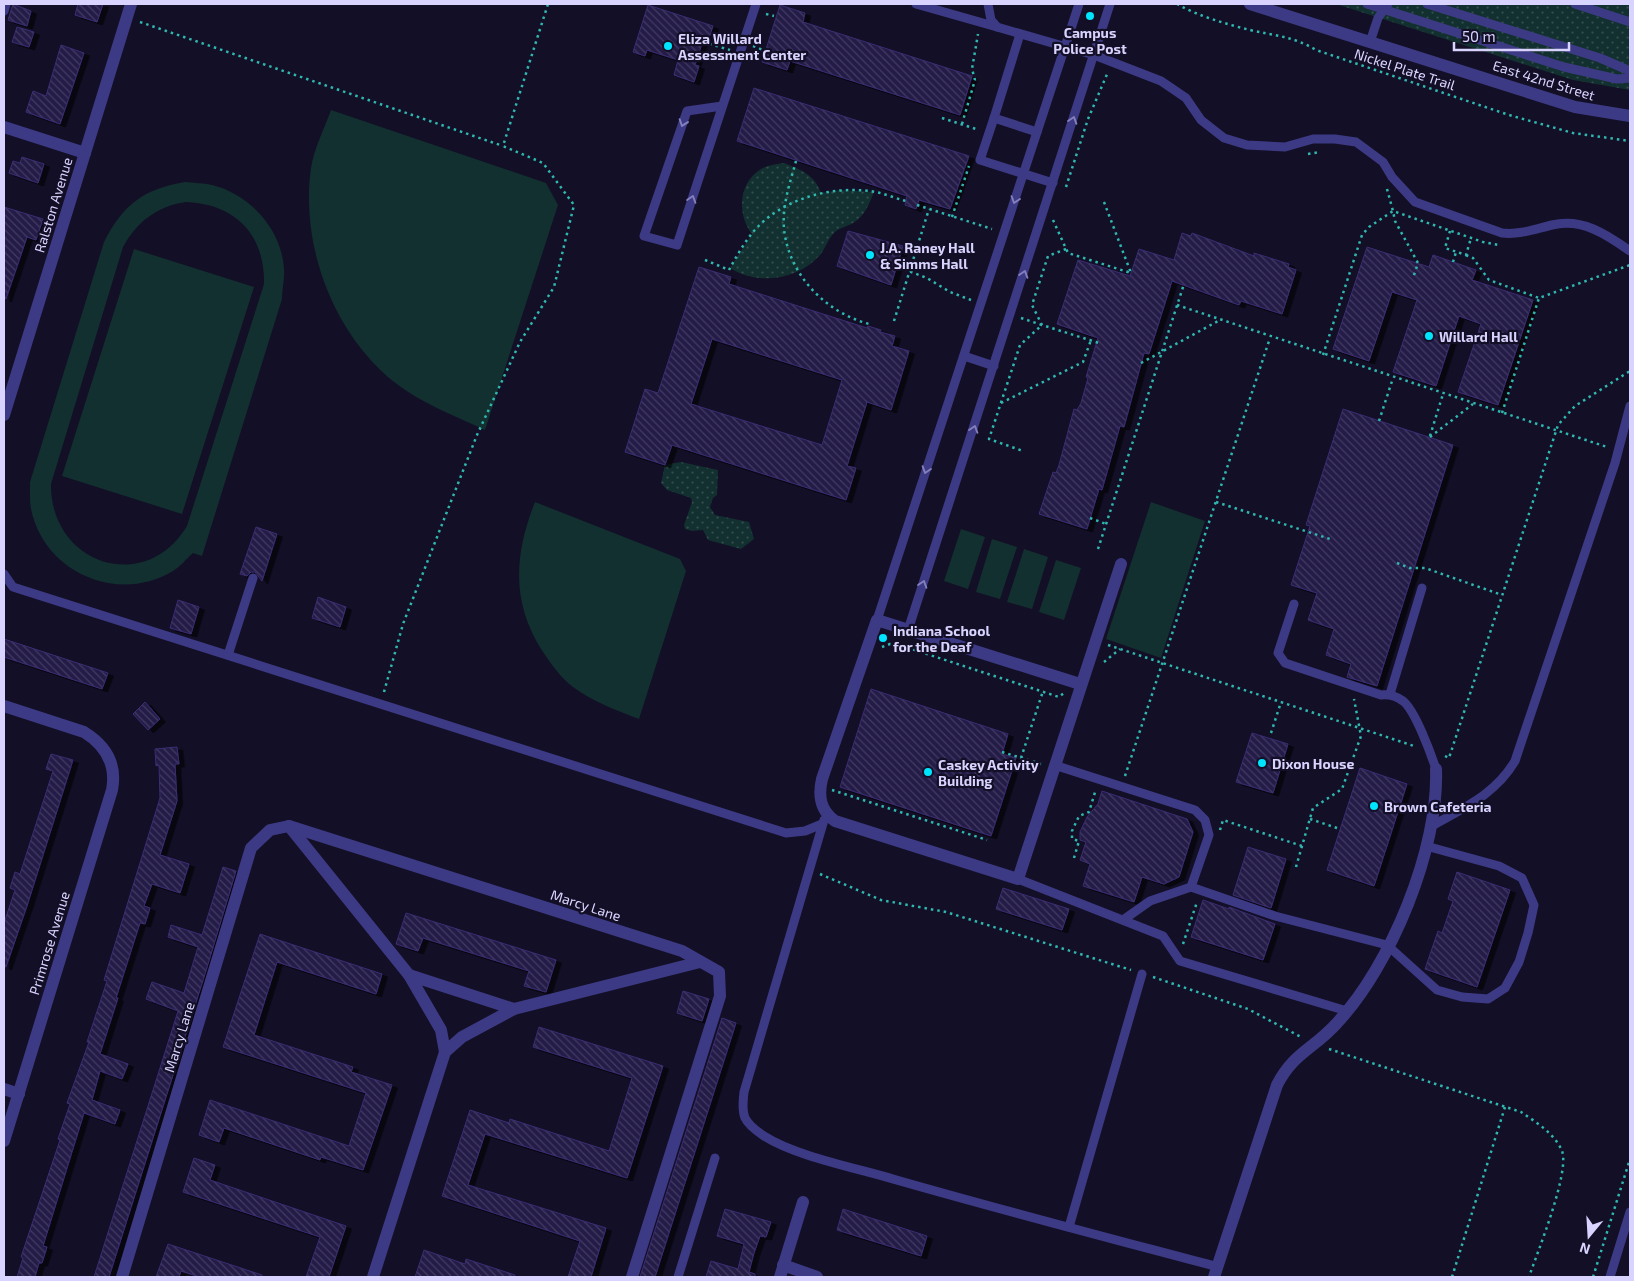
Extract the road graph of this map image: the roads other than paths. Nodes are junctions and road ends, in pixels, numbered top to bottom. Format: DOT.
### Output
graph roads {
  1 [pos="6,4"];
  2 [pos="132,4"];
  3 [pos="756,4"];
  4 [pos="916,4"];
  5 [pos="988,4"];
  6 [pos="1080,4"];
  7 [pos="1110,4"];
  8 [pos="1250,4"];
  9 [pos="1367,4"];
  10 [pos="1428,4"];
  11 [pos="1575,4"];
  12 [pos="1387,7"];
  13 [pos="4,11"];
  14 [pos="1630,22"];
  15 [pos="997,27"];
  16 [pos="1020,34"];
  17 [pos="1370,42"];
  18 [pos="1065,48"];
  19 [pos="1094,55"];
  20 [pos="1630,71"];
  21 [pos="1630,78"];
  22 [pos="722,106"];
  23 [pos="1630,116"];
  24 [pos="994,118"];
  25 [pos="4,127"];
  26 [pos="1037,132"];
  27 [pos="85,153"];
  28 [pos="1024,174"];
  29 [pos="1053,183"];
  30 [pos="1630,251"];
  31 [pos="964,356"];
  32 [pos="994,366"];
  33 [pos="1630,406"];
  34 [pos="4,415"];
  35 [pos="1121,564"];
  36 [pos="4,574"];
  37 [pos="253,578"];
  38 [pos="1422,588"];
  39 [pos="1294,604"];
  40 [pos="877,620"];
  41 [pos="908,630"];
  42 [pos="228,655"];
  43 [pos="1080,682"];
  44 [pos="1390,694"];
  45 [pos="4,706"];
  46 [pos="1054,767"];
  47 [pos="1436,769"];
  48 [pos="824,819"];
  49 [pos="289,826"];
  50 [pos="1430,827"];
  51 [pos="1426,846"];
  52 [pos="1018,878"];
  53 [pos="1191,887"];
  54 [pos="1123,920"];
  55 [pos="1388,946"];
  56 [pos="700,962"];
  57 [pos="1142,974"];
  58 [pos="409,975"];
  59 [pos="514,1010"];
  60 [pos="1347,1011"];
  61 [pos="445,1052"];
  62 [pos="4,1089"];
  63 [pos="19,1094"];
  64 [pos="4,1141"];
  65 [pos="715,1158"];
  66 [pos="803,1202"];
  67 [pos="1630,1212"];
  68 [pos="1068,1227"];
  69 [pos="782,1271"];
  70 [pos="1216,1272"];
  71 [pos="122,1277"];
  72 [pos="373,1277"];
  73 [pos="632,1277"];
  74 [pos="678,1277"];
  75 [pos="817,1277"];
  76 [pos="1610,1277"];
  1 -- 13 [label="lane"];
  2 -- 27 [label="street, Ralston Avenue"];
  3 -- 22 [label="lane"];
  4 -- 15 [label="lane"];
  5 -- 15 [label="lane"];
  6 -- 18 [label="lane"];
  7 -- 19 [label="lane"];
  8 -- 17 [label="street, East 42nd Street"];
  9 -- 12 [label="lane"];
  10 -- 20 [label="lane"];
  11 -- 14 [label="lane"];
  12 -- 17 [label="lane"];
  12 -- 21 [label="lane"];
  15 -- 16 [label="lane"];
  16 -- 18 [label="lane"];
  16 -- 24 [label="lane"];
  17 -- 23 [label="street, East 42nd Street"];
  18 -- 19 [label="lane"];
  18 -- 26 [label="lane"];
  29 -- 19 [label="lane, one-way"];
  19 -- 30 [label="lane"];
  22 -- 22 [label="lane, one-way"];
  24 -- 26 [label="lane"];
  24 -- 28 [label="lane"];
  25 -- 27 [label="street"];
  26 -- 28 [label="lane"];
  27 -- 34 [label="street, Ralston Avenue"];
  28 -- 29 [label="lane"];
  28 -- 31 [label="lane, one-way"];
  32 -- 29 [label="lane, one-way"];
  31 -- 32 [label="lane"];
  31 -- 40 [label="lane, one-way"];
  41 -- 32 [label="lane, one-way"];
  33 -- 50 [label="lane"];
  35 -- 43 [label="street"];
  36 -- 42 [label="lane"];
  37 -- 42 [label="lane"];
  38 -- 44 [label="lane"];
  39 -- 44 [label="lane"];
  40 -- 41 [label="street"];
  40 -- 48 [label="street"];
  41 -- 43 [label="street"];
  42 -- 48 [label="lane"];
  43 -- 46 [label="street"];
  44 -- 47 [label="lane"];
  45 -- 63 [label="street, Primrose Avenue"];
  46 -- 52 [label="street"];
  46 -- 53 [label="lane"];
  47 -- 50 [label="street"];
  48 -- 52 [label="street"];
  48 -- 68 [label="lane"];
  49 -- 56 [label="street, Marcy Lane"];
  49 -- 58 [label="street"];
  49 -- 71 [label="street, Marcy Lane"];
  50 -- 51 [label="street"];
  51 -- 55 [label="street"];
  51 -- 55 [label="lane"];
  52 -- 54 [label="lane"];
  53 -- 54 [label="lane"];
  53 -- 55 [label="lane"];
  54 -- 60 [label="lane"];
  55 -- 60 [label="street"];
  56 -- 59 [label="street"];
  56 -- 73 [label="street, Marcy Lane"];
  57 -- 68 [label="lane"];
  58 -- 59 [label="street"];
  58 -- 61 [label="street"];
  59 -- 61 [label="street"];
  60 -- 70 [label="street"];
  61 -- 72 [label="street"];
  62 -- 63 [label="street"];
  63 -- 64 [label="street, Primrose Avenue"];
  65 -- 74 [label="lane"];
  66 -- 69 [label="street"];
  67 -- 76 [label="lane"];
  68 -- 70 [label="lane"];
  69 -- 75 [label="street"];
}
